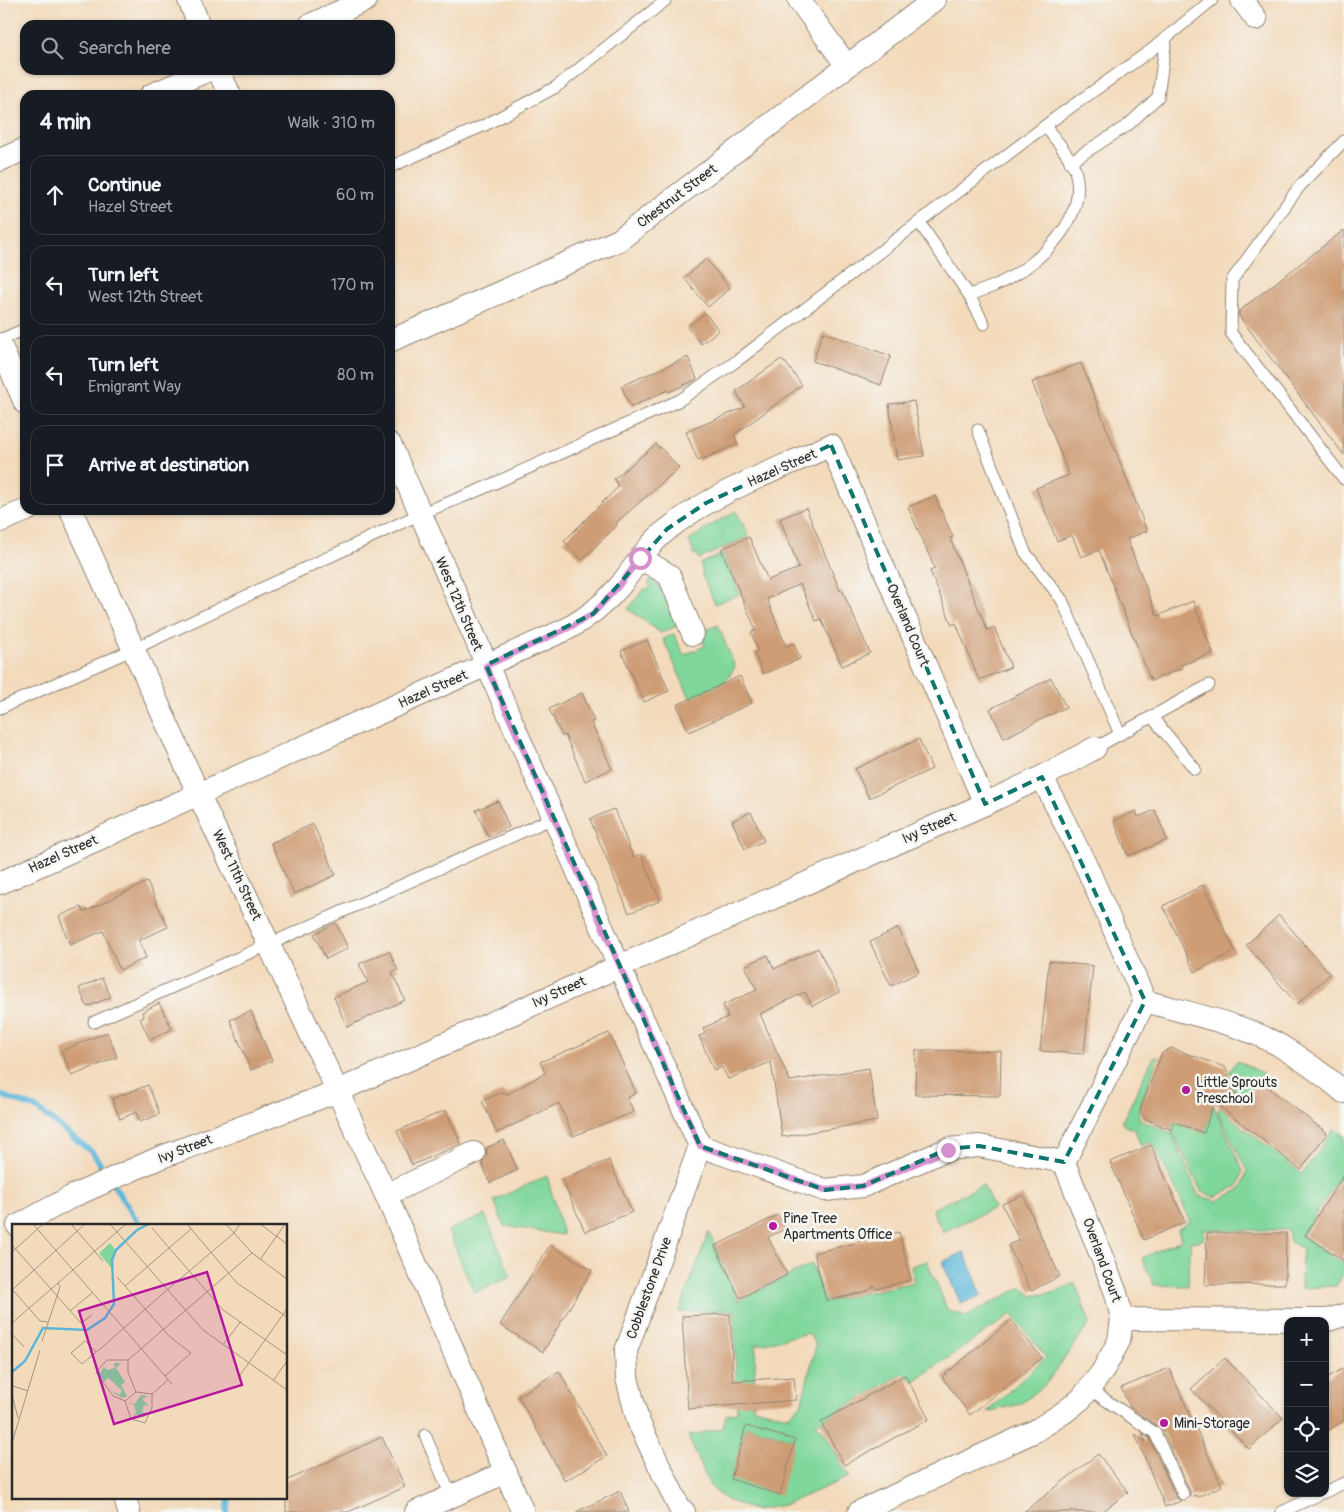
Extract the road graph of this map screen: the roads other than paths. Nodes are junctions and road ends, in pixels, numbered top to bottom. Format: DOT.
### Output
graph roads {
  1 [pos="189,0"];
  2 [pos="366,0"];
  3 [pos="666,0"];
  4 [pos="799,0"];
  5 [pos="934,0"];
  6 [pos="1212,0"];
  7 [pos="1242,0"];
  8 [pos="198,20"];
  9 [pos="321,20"];
  10 [pos="1256,20"];
  11 [pos="1166,38"];
  12 [pos="847,66"];
  13 [pos="197,75"];
  14 [pos="220,75"];
  15 [pos="162,90"];
  16 [pos="228,90"];
  17 [pos="1045,126"];
  18 [pos="1344,141"];
  19 [pos="20,151"];
  20 [pos="0,160"];
  21 [pos="1070,162"];
  22 [pos="395,165"];
  23 [pos="919,222"];
  24 [pos="969,295"];
  25 [pos="984,324"];
  26 [pos="20,332"];
  27 [pos="395,339"];
  28 [pos="0,342"];
  29 [pos="20,391"];
  30 [pos="978,430"];
  31 [pos="831,445"];
  32 [pos="395,456"];
  33 [pos="1344,479"];
  34 [pos="20,513"];
  35 [pos="420,514"];
  36 [pos="73,515"];
  37 [pos="0,521"];
  38 [pos="640,558"];
  39 [pos="693,634"];
  40 [pos="134,649"];
  41 [pos="486,666"];
  42 [pos="1209,685"];
  43 [pos="0,708"];
  44 [pos="1152,717"];
  45 [pos="1120,734"];
  46 [pos="1095,748"];
  47 [pos="1195,769"];
  48 [pos="1042,777"];
  49 [pos="198,794"];
  50 [pos="985,804"];
  51 [pos="553,818"];
  52 [pos="0,883"];
  53 [pos="269,944"];
  54 [pos="619,966"];
  55 [pos="1146,1001"];
  56 [pos="94,1022"];
  57 [pos="338,1091"];
  58 [pos="1344,1092"];
  59 [pos="700,1146"];
  60 [pos="474,1153"];
  61 [pos="1064,1162"];
  62 [pos="386,1195"];
  63 [pos="22,1224"];
  64 [pos="12,1229"];
  65 [pos="0,1235"];
  66 [pos="1344,1315"];
  67 [pos="1122,1319"];
  68 [pos="1089,1388"];
  69 [pos="424,1435"];
  70 [pos="506,1472"];
  71 [pos="1344,1483"];
  72 [pos="1329,1490"];
  73 [pos="1183,1494"];
  74 [pos="451,1496"];
  75 [pos="1314,1497"];
  76 [pos="416,1512"];
  77 [pos="523,1512"];
  78 [pos="684,1512"];
  79 [pos="859,1512"];
  80 [pos="1282,1512"];
  1 -- 8 [label="street"];
  2 -- 9 [label="street"];
  3 -- 22 [label="lane"];
  4 -- 12 [label="street"];
  5 -- 12 [label="street, Chestnut Street"];
  6 -- 11 [label="lane"];
  7 -- 10 [label="street"];
  11 -- 17 [label="lane"];
  11 -- 21 [label="lane"];
  12 -- 27 [label="street, Chestnut Street"];
  13 -- 15 [label="street"];
  14 -- 16 [label="street"];
  17 -- 21 [label="lane"];
  17 -- 23 [label="lane"];
  18 -- 33 [label="lane"];
  19 -- 20 [label="street"];
  21 -- 24 [label="lane"];
  23 -- 24 [label="lane"];
  23 -- 35 [label="lane"];
  24 -- 25 [label="lane"];
  26 -- 28 [label="lane"];
  28 -- 29 [label="street"];
  30 -- 45 [label="lane"];
  31 -- 38 [label="street, Hazel Street"];
  31 -- 50 [label="street, Overland Court"];
  32 -- 35 [label="street, West 12th Street"];
  34 -- 37 [label="street"];
  35 -- 40 [label="lane"];
  35 -- 41 [label="street, West 12th Street"];
  36 -- 40 [label="street, West 11th Street"];
  38 -- 39 [label="street"];
  38 -- 41 [label="street, Hazel Street"];
  40 -- 43 [label="lane"];
  40 -- 49 [label="street, West 11th Street"];
  41 -- 49 [label="street, Hazel Street"];
  41 -- 51 [label="street, West 12th Street"];
  42 -- 44 [label="lane"];
  44 -- 45 [label="lane"];
  44 -- 47 [label="lane"];
  45 -- 46 [label="lane"];
  46 -- 48 [label="street, Ivy Street"];
  48 -- 50 [label="street, Ivy Street"];
  48 -- 55 [label="street"];
  49 -- 52 [label="street, Hazel Street"];
  49 -- 53 [label="street, West 11th Street"];
  50 -- 54 [label="street, Ivy Street"];
  51 -- 53 [label="lane"];
  51 -- 54 [label="street, West 12th Street"];
  53 -- 56 [label="lane"];
  53 -- 57 [label="street, West 11th Street"];
  54 -- 57 [label="street, Ivy Street"];
  54 -- 59 [label="street, West 12th Street"];
  55 -- 58 [label="street"];
  55 -- 61 [label="street"];
  57 -- 62 [label="street, West 11th Street"];
  57 -- 63 [label="street, Ivy Street"];
  59 -- 61 [label="street"];
  59 -- 78 [label="street, Cobblestone Drive"];
  60 -- 62 [label="street"];
  61 -- 67 [label="street, Overland Court"];
  62 -- 70 [label="street, West 11th Street"];
  64 -- 65 [label="street"];
  66 -- 67 [label="street, Overland Court"];
  67 -- 68 [label="street"];
  68 -- 73 [label="lane"];
  68 -- 79 [label="street"];
  69 -- 74 [label="lane"];
  70 -- 74 [label="street"];
  70 -- 77 [label="street, West 11th Street"];
  71 -- 72 [label="lane"];
  74 -- 76 [label="street"];
  75 -- 80 [label="lane"];
}
